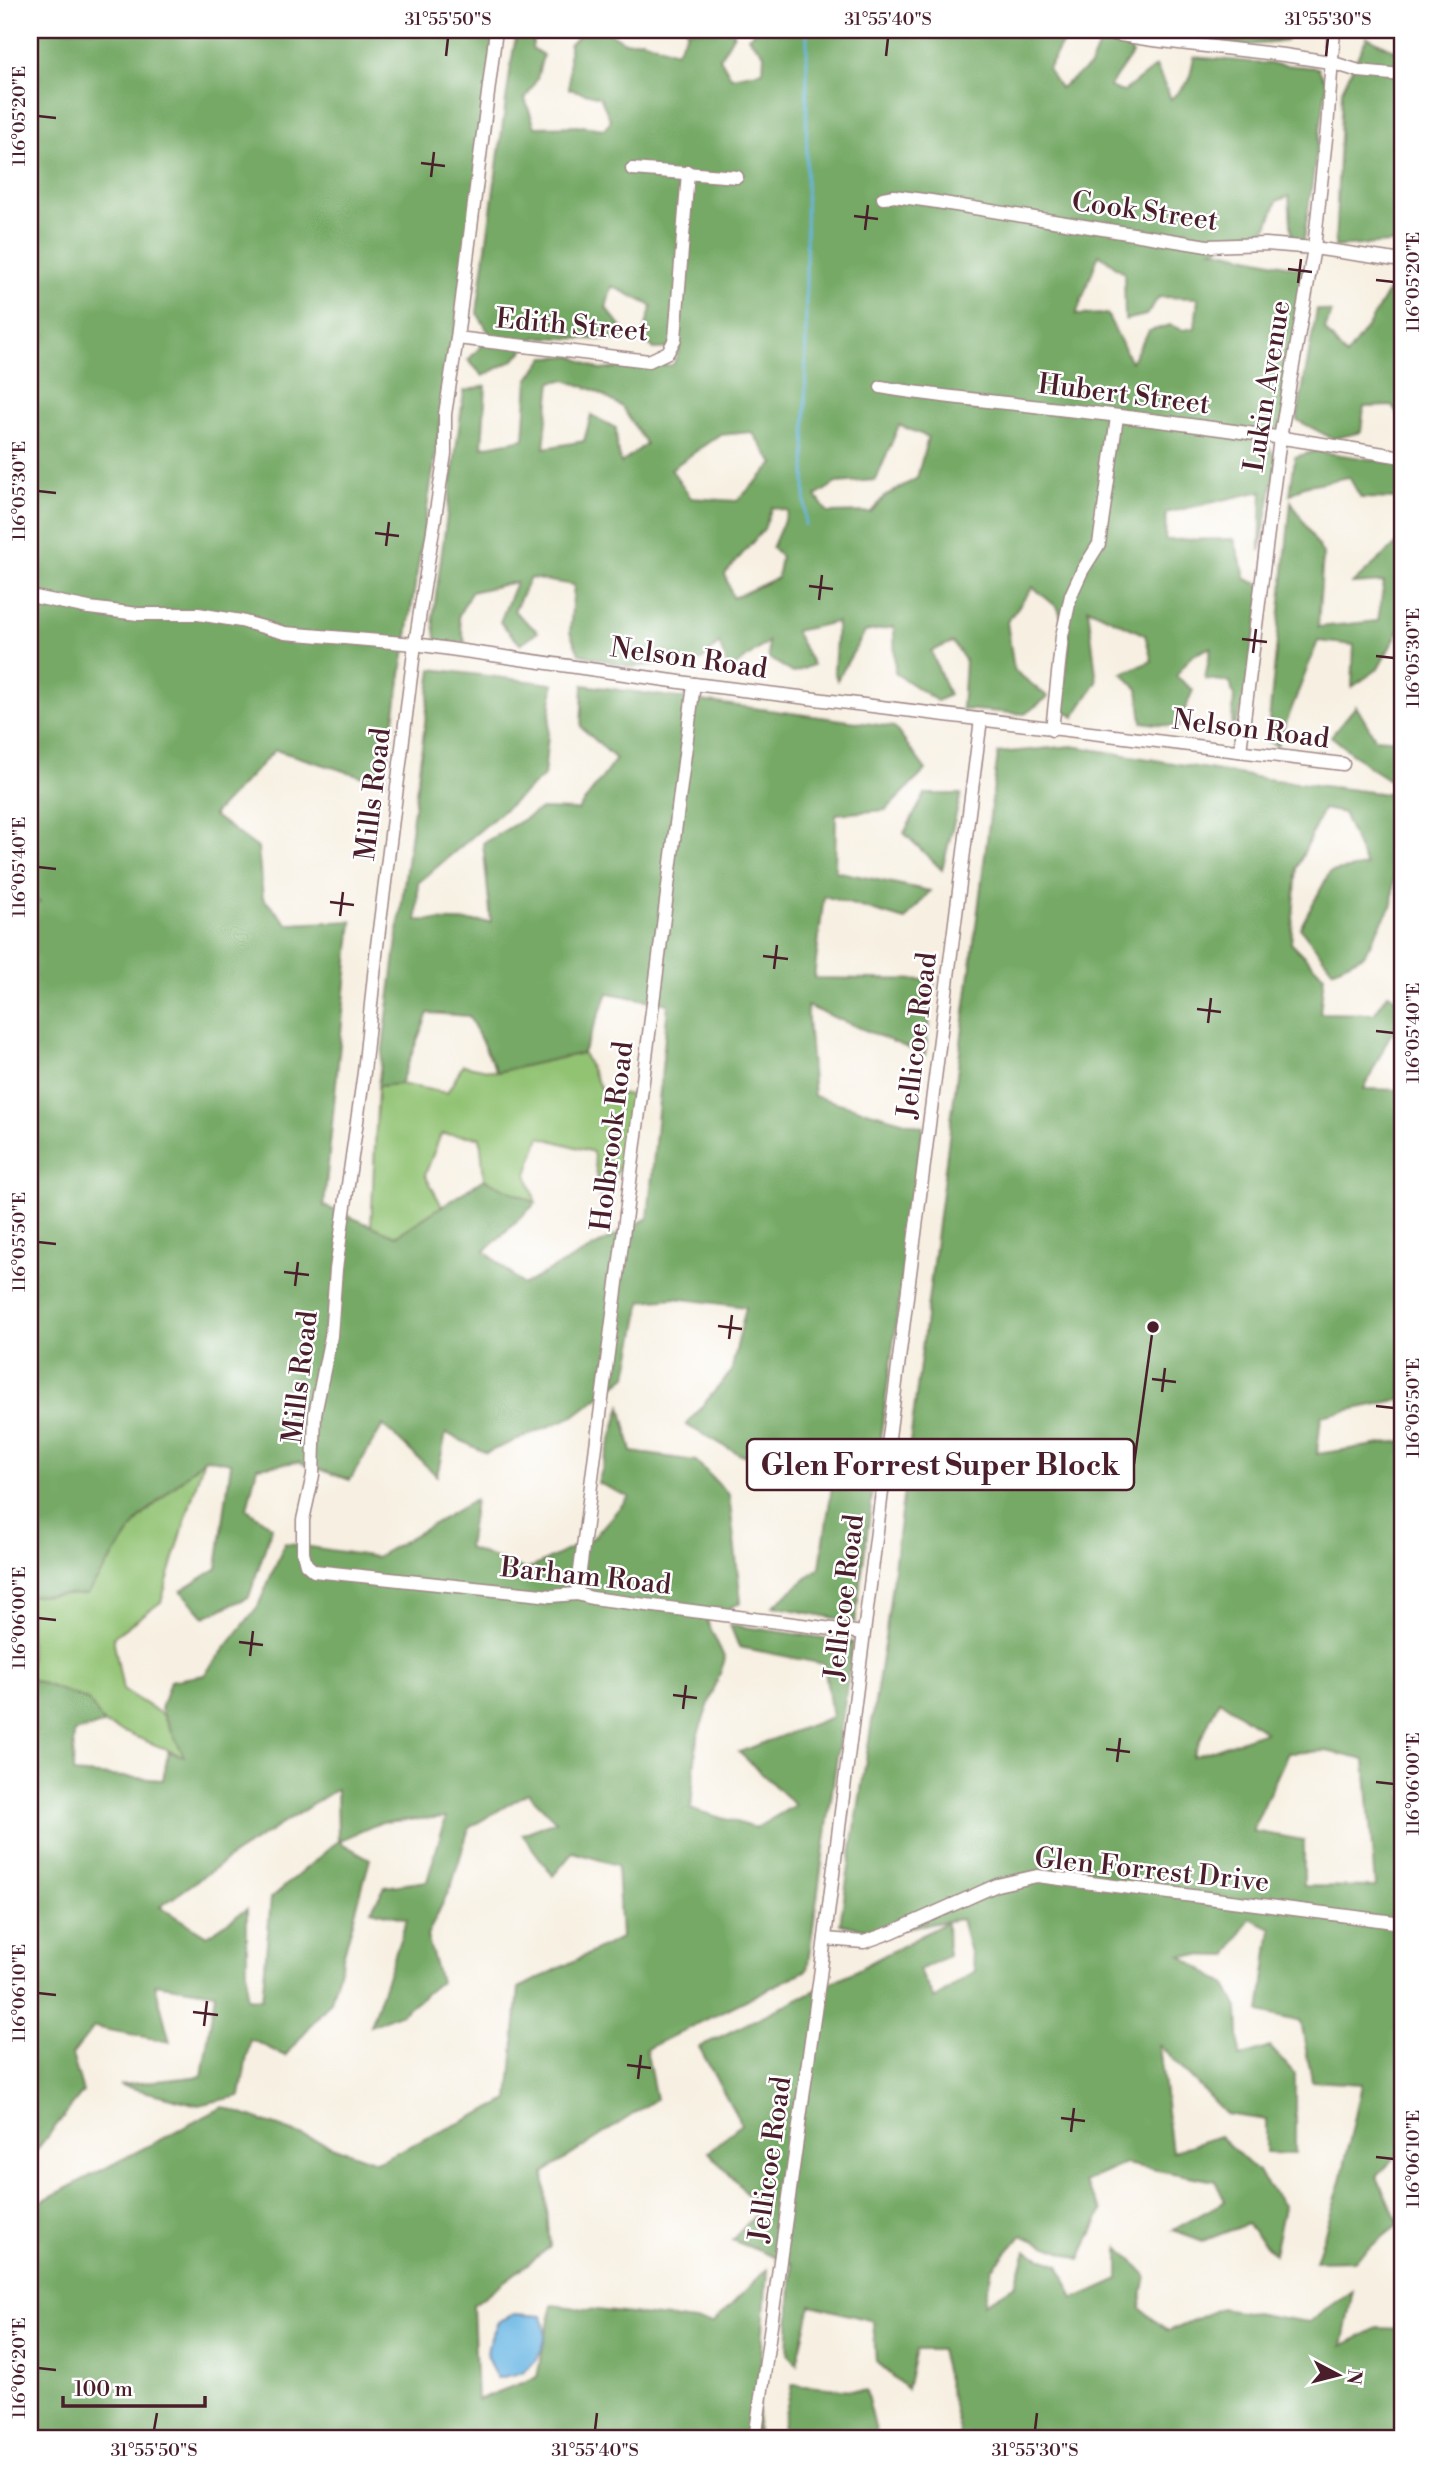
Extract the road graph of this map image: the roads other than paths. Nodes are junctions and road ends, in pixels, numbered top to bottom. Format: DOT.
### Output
graph roads {
  1 [pos="496,30"];
  2 [pos="1087,30"];
  3 [pos="1334,30"];
  4 [pos="1331,62"];
  5 [pos="1402,75"];
  6 [pos="632,169"];
  7 [pos="688,172"];
  8 [pos="737,177"];
  9 [pos="883,198"];
  10 [pos="1314,248"];
  11 [pos="1402,261"];
  12 [pos="457,338"];
  13 [pos="881,387"];
  14 [pos="1116,417"];
  15 [pos="1280,438"];
  16 [pos="1402,457"];
  17 [pos="30,596"];
  18 [pos="415,644"];
  19 [pos="694,684"];
  20 [pos="981,719"];
  21 [pos="1052,730"];
  22 [pos="1240,751"];
  23 [pos="1342,764"];
  24 [pos="306,1564"];
  25 [pos="577,1594"];
  26 [pos="863,1633"];
  27 [pos="1402,1923"];
  28 [pos="825,1939"];
  29 [pos="755,2439"];
  1 -- 12 [label="street, Mills Road"];
  2 -- 4 [label="street"];
  3 -- 4 [label="street, Lukin Avenue"];
  4 -- 5 [label="street"];
  4 -- 10 [label="street, Lukin Avenue"];
  6 -- 7 [label="street"];
  7 -- 8 [label="street"];
  7 -- 12 [label="street, Edith Street"];
  9 -- 10 [label="street, Cook Street"];
  10 -- 11 [label="street, Cook Street"];
  10 -- 15 [label="street, Lukin Avenue"];
  12 -- 18 [label="street, Mills Road"];
  13 -- 14 [label="street, Hubert Street"];
  14 -- 15 [label="street, Hubert Street"];
  14 -- 21 [label="street"];
  15 -- 16 [label="street, Hubert Street"];
  15 -- 22 [label="street, Lukin Avenue"];
  17 -- 18 [label="street, Nelson Road"];
  18 -- 19 [label="street, Nelson Road"];
  18 -- 24 [label="street, Mills Road"];
  19 -- 20 [label="street, Nelson Road"];
  19 -- 25 [label="street, Holbrook Road"];
  20 -- 21 [label="street, Nelson Road"];
  20 -- 26 [label="street, Jellicoe Road"];
  21 -- 22 [label="street, Nelson Road"];
  22 -- 23 [label="street, Nelson Road"];
  24 -- 25 [label="street, Barham Road"];
  25 -- 26 [label="street, Barham Road"];
  26 -- 28 [label="street, Jellicoe Road"];
  27 -- 28 [label="street, Glen Forrest Drive"];
  28 -- 29 [label="street, Jellicoe Road"];
}
